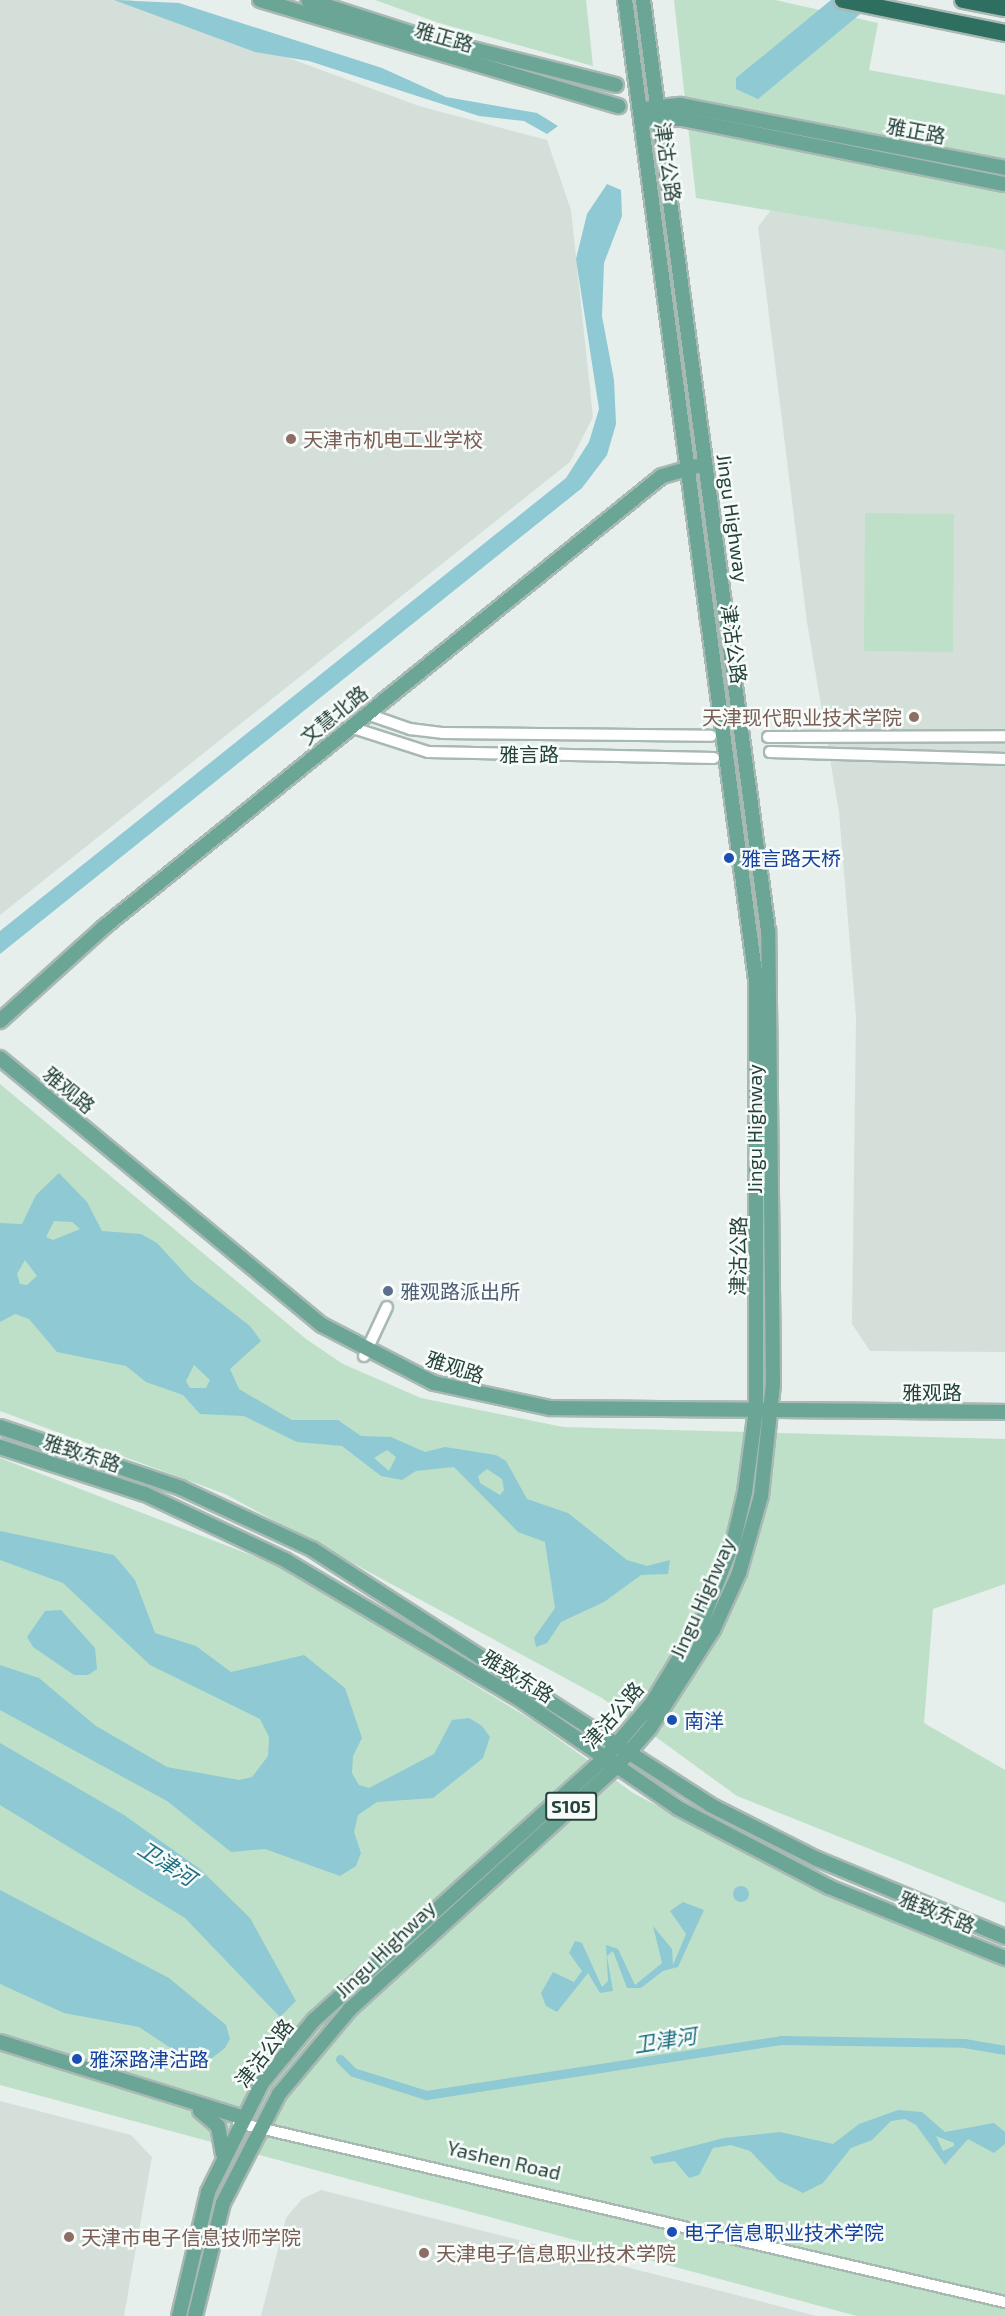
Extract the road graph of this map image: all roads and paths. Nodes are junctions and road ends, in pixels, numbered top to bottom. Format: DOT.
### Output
graph roads {
  1 [pos="261,0"];
  2 [pos="308,0"];
  3 [pos="625,0"];
  4 [pos="642,0"];
  5 [pos="843,0"];
  6 [pos="963,0"];
  7 [pos="1005,8"];
  8 [pos="1005,33"];
  9 [pos="616,85"];
  10 [pos="619,106"];
  11 [pos="658,113"];
  12 [pos="642,114"];
  13 [pos="1005,168"];
  14 [pos="1005,184"];
  15 [pos="706,462"];
  16 [pos="689,463"];
  17 [pos="367,714"];
  18 [pos="350,727"];
  19 [pos="711,736"];
  20 [pos="837,736"];
  21 [pos="1005,736"];
  22 [pos="768,738"];
  23 [pos="770,752"];
  24 [pos="840,757"];
  25 [pos="714,758"];
  26 [pos="1005,759"];
  27 [pos="0,1011"];
  28 [pos="0,1021"];
  29 [pos="0,1058"];
  30 [pos="0,1065"];
  31 [pos="387,1307"];
  32 [pos="365,1354"];
  33 [pos="756,1413"];
  34 [pos="771,1414"];
  35 [pos="1005,1414"];
  36 [pos="0,1427"];
  37 [pos="0,1447"];
  38 [pos="622,1750"];
  39 [pos="611,1762"];
  40 [pos="1005,1937"];
  41 [pos="1005,1958"];
  42 [pos="0,2042"];
  43 [pos="0,2050"];
  44 [pos="205,2109"];
  45 [pos="235,2122"];
  46 [pos="259,2125"];
  47 [pos="223,2155"];
  48 [pos="240,2162"];
  49 [pos="1005,2295"];
  50 [pos="1005,2302"];
  51 [pos="178,2316"];
  52 [pos="195,2316"];
  1 -- 10 [label="main road, 雅正路"];
  2 -- 9 [label="main road, 雅正路"];
  3 -- 12 [label="main road, 津沽公路 / S105"];
  4 -- 11 [label="main road, Jingu Highway / S105"];
  5 -- 8 [label="highway"];
  6 -- 7 [label="highway"];
  11 -- 12 [label="main road, 雅正路"];
  11 -- 13 [label="main road, 雅正路"];
  11 -- 14 [label="main road, 雅正路"];
  11 -- 15 [label="main road, Jingu Highway / S105"];
  12 -- 16 [label="main road, 津沽公路 / S105"];
  15 -- 16 [label="main road, 文慧北路"];
  15 -- 34 [label="main road, Jingu Highway / S105"];
  16 -- 17 [label="main road, 文慧北路"];
  16 -- 27 [label="main road, 文慧北路"];
  16 -- 33 [label="main road, 津沽公路 / S105"];
  17 -- 18 [label="main road, 文慧北路"];
  17 -- 19 [label="street, 雅言路"];
  18 -- 25 [label="street, 雅言路"];
  18 -- 28 [label="main road, 文慧北路"];
  20 -- 21 [label="street"];
  20 -- 22 [label="street"];
  20 -- 24 [label="street"];
  23 -- 24 [label="street"];
  24 -- 26 [label="street"];
  29 -- 32 [label="main road, 雅观路"];
  30 -- 32 [label="main road, 雅观路"];
  31 -- 32 [label="street"];
  32 -- 33 [label="main road, 雅观路"];
  33 -- 34 [label="main road, 雅观路"];
  33 -- 38 [label="main road, 津沽公路 / S105"];
  34 -- 35 [label="main road, 雅观路"];
  34 -- 38 [label="main road, Jingu Highway / S105"];
  36 -- 38 [label="main road, 雅致东路"];
  37 -- 39 [label="main road, 雅致东路"];
  38 -- 39 [label="main road, Jingu Highway / S105"];
  38 -- 40 [label="main road, 雅致东路"];
  39 -- 41 [label="main road, 雅致东路"];
  39 -- 45 [label="main road, 津沽公路 / S105"];
  39 -- 46 [label="main road, Jingu Highway / S105"];
  42 -- 44 [label="main road, Yashen Road"];
  43 -- 44 [label="main road, Yashen Road"];
  44 -- 45 [label="main road, Yashen Road"];
  44 -- 47 [label="main road"];
  45 -- 46 [label="street, Yashen Road"];
  45 -- 47 [label="main road, 津沽公路 / S105"];
  45 -- 48 [label="main road"];
  46 -- 48 [label="main road, Jingu Highway / S105"];
  46 -- 49 [label="street, Yashen Road"];
  46 -- 50 [label="street, Yashen Road"];
  47 -- 51 [label="main road, 津沽公路 / S105"];
  48 -- 52 [label="main road, Jingu Highway / S105"];
}
